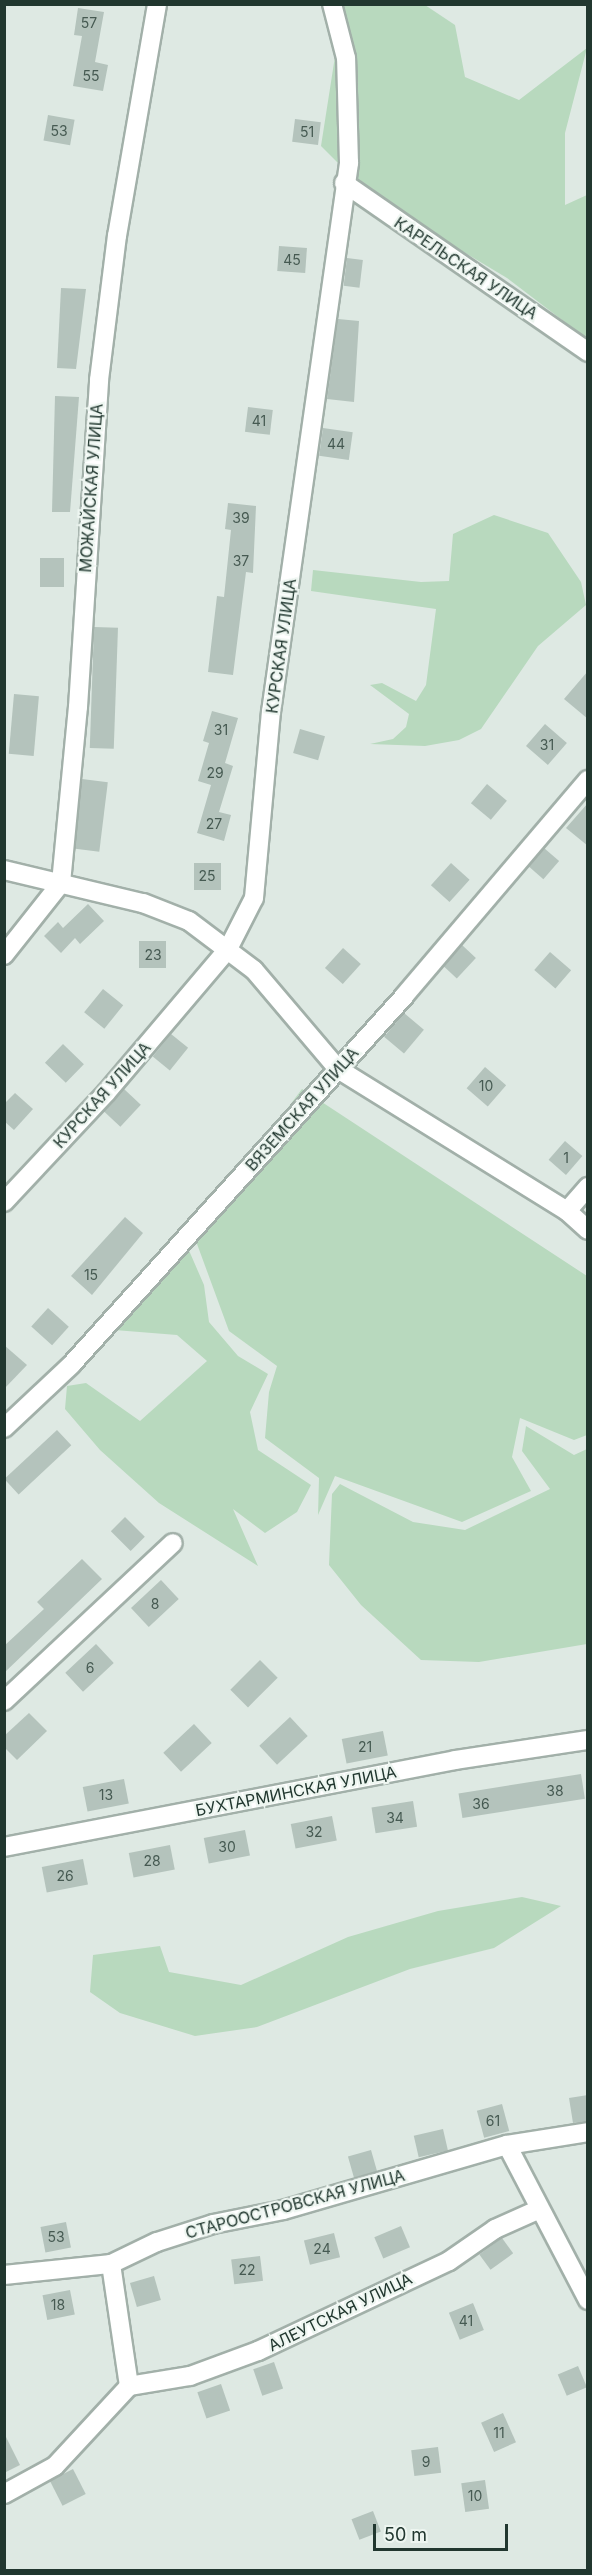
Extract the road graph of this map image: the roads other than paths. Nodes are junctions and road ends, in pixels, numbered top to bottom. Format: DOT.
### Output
graph roads {
  1 [pos="157,4"];
  2 [pos="332,4"];
  3 [pos="344,183"];
  4 [pos="588,352"];
  5 [pos="588,780"];
  6 [pos="4,870"];
  7 [pos="61,884"];
  8 [pos="228,949"];
  9 [pos="4,955"];
  10 [pos="338,1069"];
  11 [pos="588,1187"];
  12 [pos="4,1202"];
  13 [pos="567,1211"];
  14 [pos="588,1230"];
  15 [pos="4,1428"];
  16 [pos="173,1543"];
  17 [pos="4,1701"];
  18 [pos="588,1740"];
  19 [pos="4,1847"];
  20 [pos="588,2132"];
  21 [pos="507,2145"];
  22 [pos="540,2209"];
  23 [pos="111,2264"];
  24 [pos="4,2276"];
  25 [pos="588,2300"];
  26 [pos="129,2386"];
  27 [pos="4,2494"];
  1 -- 7 [label="street, МОЖАЙСКАЯ УЛИЦА"];
  2 -- 3 [label="street, КУРСКАЯ УЛИЦА"];
  3 -- 4 [label="street, КАРЕЛЬСКАЯ УЛИЦА"];
  3 -- 8 [label="street, КУРСКАЯ УЛИЦА"];
  5 -- 10 [label="street, ВЯЗЕМСКАЯ УЛИЦА"];
  6 -- 7 [label="street"];
  7 -- 8 [label="street"];
  7 -- 9 [label="street"];
  8 -- 10 [label="street"];
  8 -- 12 [label="street, КУРСКАЯ УЛИЦА"];
  10 -- 13 [label="street"];
  10 -- 15 [label="street, ВЯЗЕМСКАЯ УЛИЦА"];
  11 -- 13 [label="street"];
  13 -- 14 [label="street"];
  16 -- 17 [label="street"];
  18 -- 19 [label="street, БУХТАРМИНСКАЯ УЛИЦА"];
  20 -- 21 [label="street, СТАРООСТРОВСКАЯ УЛИЦА"];
  21 -- 22 [label="street"];
  21 -- 23 [label="street, СТАРООСТРОВСКАЯ УЛИЦА"];
  22 -- 25 [label="street"];
  22 -- 26 [label="street, АЛЕУТСКАЯ УЛИЦА"];
  23 -- 24 [label="street, СТАРООСТРОВСКАЯ УЛИЦА"];
  23 -- 26 [label="street"];
  26 -- 27 [label="street"];
}
